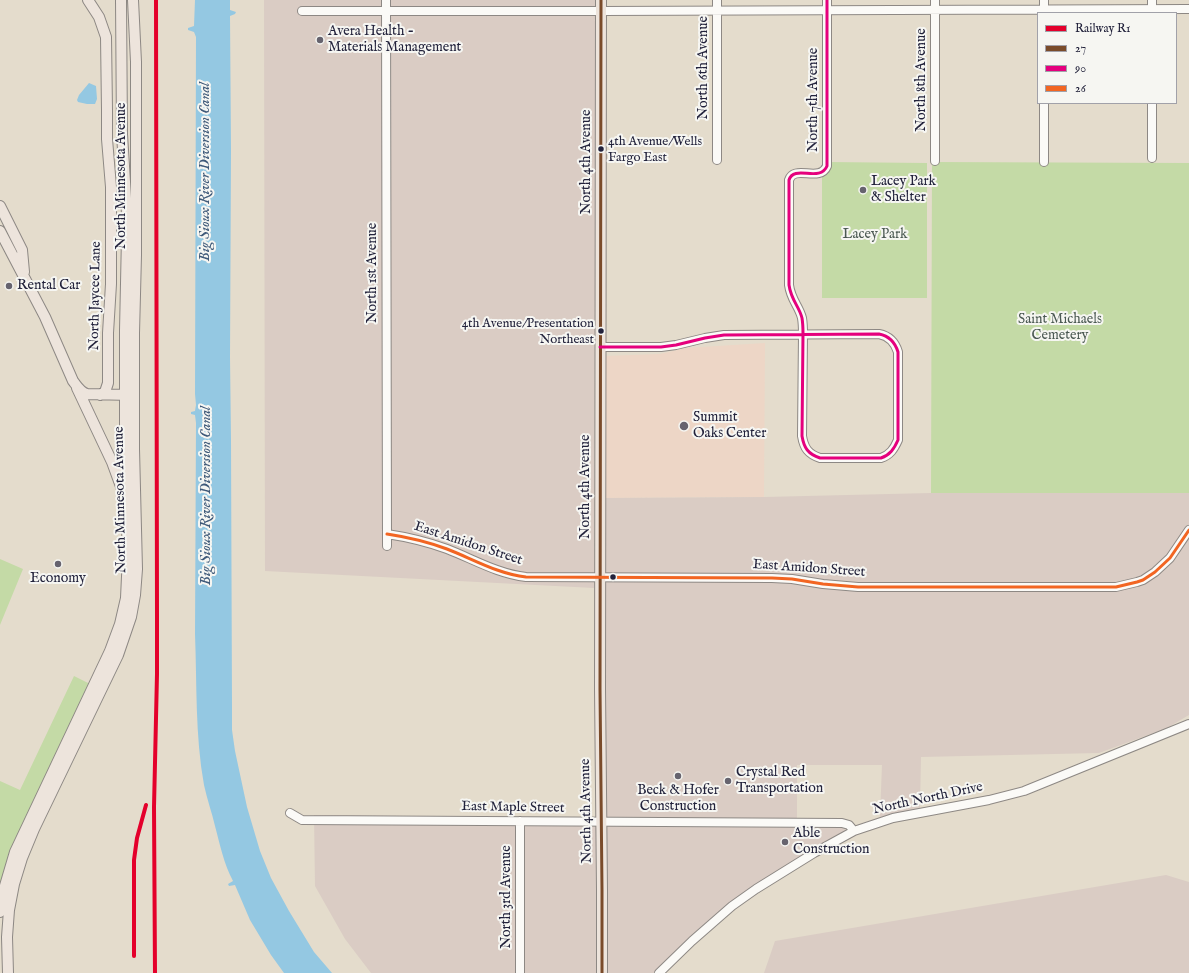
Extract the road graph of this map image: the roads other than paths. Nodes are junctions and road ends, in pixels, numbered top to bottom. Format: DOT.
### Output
graph roads {
  1 [pos="88,0"];
  2 [pos="120,0"];
  3 [pos="133,0"];
  4 [pos="386,0"];
  5 [pos="601,0"];
  6 [pos="718,0"];
  7 [pos="828,0"];
  8 [pos="936,0"];
  9 [pos="1044,0"];
  10 [pos="1152,0"];
  11 [pos="1189,9"];
  12 [pos="936,10"];
  13 [pos="302,11"];
  14 [pos="386,11"];
  15 [pos="601,11"];
  16 [pos="718,11"];
  17 [pos="828,11"];
  18 [pos="1044,11"];
  19 [pos="1152,11"];
  20 [pos="1044,104"];
  21 [pos="1152,104"];
  22 [pos="1152,158"];
  23 [pos="717,160"];
  24 [pos="935,161"];
  25 [pos="1044,162"];
  26 [pos="0,206"];
  27 [pos="0,231"];
  28 [pos="24,276"];
  29 [pos="803,334"];
  30 [pos="600,347"];
  31 [pos="73,380"];
  32 [pos="100,395"];
  33 [pos="130,395"];
  34 [pos="128,525"];
  35 [pos="1189,530"];
  36 [pos="386,534"];
  37 [pos="386,546"];
  38 [pos="600,577"];
  39 [pos="1189,724"];
  40 [pos="290,813"];
  41 [pos="520,821"];
  42 [pos="602,822"];
  43 [pos="854,831"];
  44 [pos="0,912"];
  45 [pos="8,973"];
  46 [pos="520,973"];
  47 [pos="602,973"];
  48 [pos="659,973"];
  1 -- 32 [label="main road, North Jaycee Lane"];
  2 -- 33 [label="main road, North Minnesota Avenue"];
  3 -- 33 [label="main road, North Minnesota Avenue"];
  4 -- 14 [label="street, North 1st Avenue"];
  5 -- 15 [label="main road, North 4th Avenue"];
  6 -- 16 [label="street, North 6th Avenue"];
  7 -- 17 [label="street, North 7th Avenue"];
  8 -- 12 [label="street, North 8th Avenue"];
  9 -- 18 [label="street"];
  10 -- 19 [label="street"];
  11 -- 19 [label="street"];
  12 -- 17 [label="street"];
  12 -- 18 [label="street"];
  12 -- 24 [label="street, North 8th Avenue"];
  13 -- 14 [label="street"];
  14 -- 15 [label="street"];
  14 -- 36 [label="street, North 1st Avenue"];
  15 -- 16 [label="street"];
  15 -- 30 [label="main road, North 4th Avenue"];
  16 -- 17 [label="street"];
  16 -- 23 [label="street, North 6th Avenue"];
  17 -- 29 [label="street, North 7th Avenue"];
  18 -- 19 [label="street"];
  20 -- 25 [label="street"];
  21 -- 22 [label="street"];
  26 -- 28 [label="main road"];
  27 -- 28 [label="main road"];
  28 -- 31 [label="main road"];
  29 -- 29 [label="street"];
  29 -- 30 [label="street"];
  30 -- 38 [label="main road, North 4th Avenue"];
  31 -- 32 [label="main road"];
  31 -- 34 [label="main road"];
  32 -- 33 [label="main road"];
  33 -- 34 [label="main road, North Minnesota Avenue"];
  33 -- 45 [label="main road, North Minnesota Avenue"];
  34 -- 44 [label="main road, North Minnesota Avenue"];
  35 -- 38 [label="street, East Amidon Street"];
  36 -- 37 [label="street, North 1st Avenue"];
  36 -- 38 [label="street, East Amidon Street"];
  38 -- 42 [label="main road, North 4th Avenue"];
  39 -- 43 [label="street, North North Drive"];
  40 -- 41 [label="street, East Maple Street"];
  41 -- 42 [label="street, East Maple Street"];
  41 -- 46 [label="street, North 3rd Avenue"];
  42 -- 43 [label="street, East Maple Street"];
  42 -- 47 [label="main road, North 4th Avenue"];
  43 -- 48 [label="street, North North Drive"];
}
